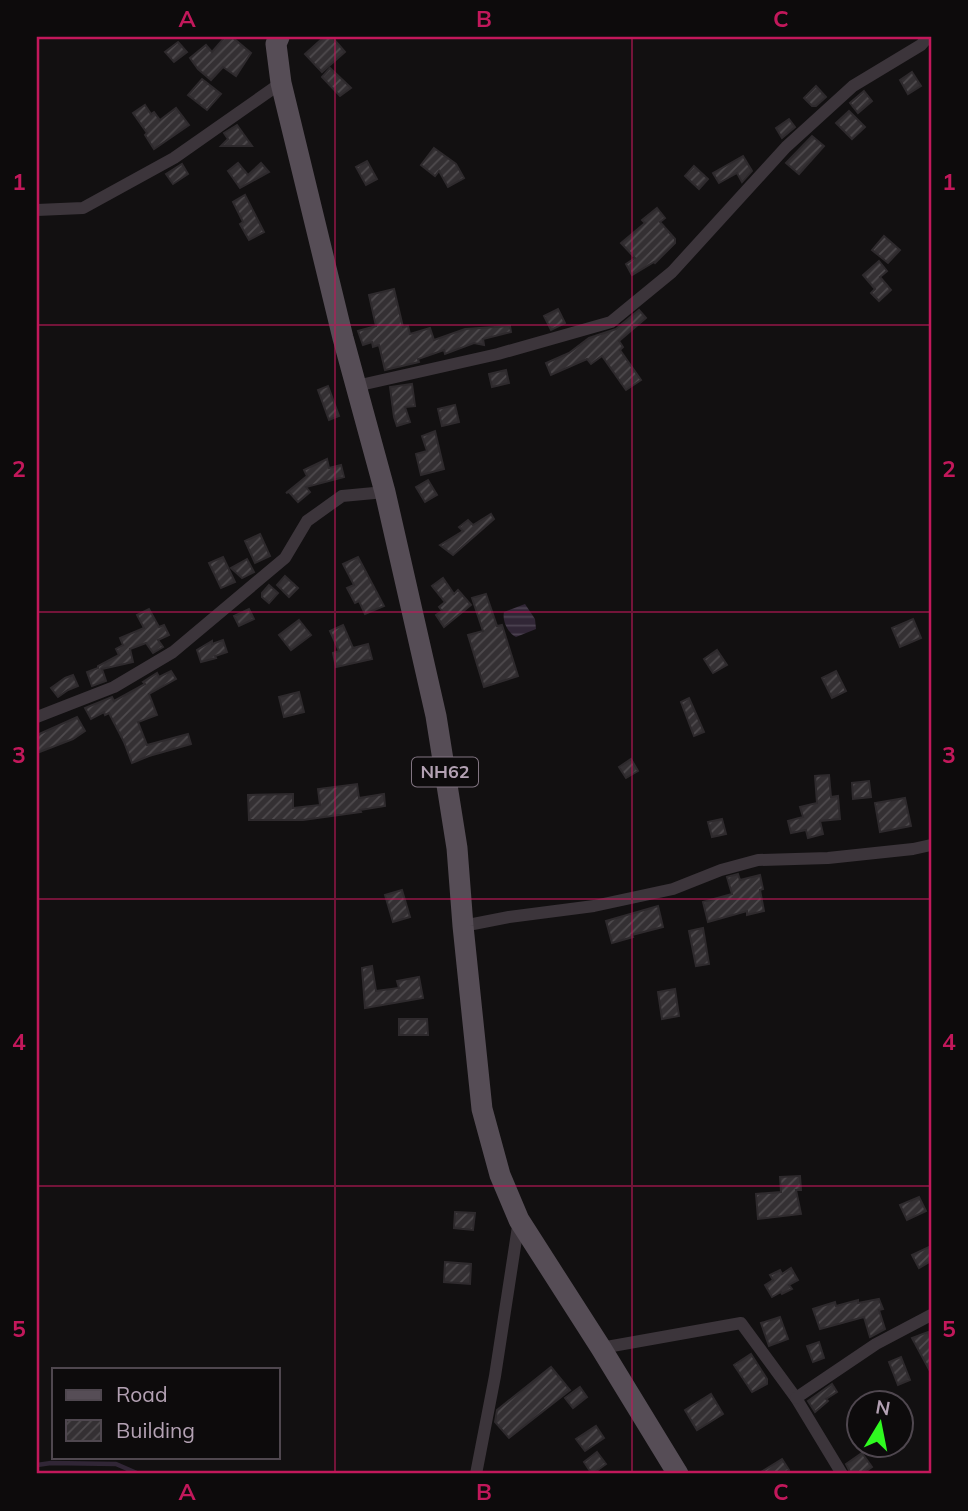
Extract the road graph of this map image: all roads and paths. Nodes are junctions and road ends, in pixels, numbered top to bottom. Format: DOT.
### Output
graph roads {
  1 [pos="279,37"];
  2 [pos="928,37"];
  3 [pos="281,83"];
  4 [pos="37,210"];
  5 [pos="356,386"];
  6 [pos="385,492"];
  7 [pos="37,717"];
  8 [pos="931,845"];
  9 [pos="463,926"];
  10 [pos="519,1220"];
  11 [pos="931,1315"];
  12 [pos="601,1348"];
  13 [pos="796,1398"];
  14 [pos="476,1474"];
  15 [pos="678,1474"];
  16 [pos="842,1474"];
  1 -- 3 [label="main road, NH62"];
  2 -- 5 [label="street"];
  3 -- 4 [label="street"];
  3 -- 5 [label="main road, NH62"];
  5 -- 6 [label="main road, NH62"];
  6 -- 7 [label="street"];
  6 -- 9 [label="main road, NH62"];
  8 -- 9 [label="street"];
  9 -- 10 [label="main road, NH62"];
  10 -- 12 [label="main road, NH62"];
  10 -- 14 [label="street"];
  11 -- 13 [label="street"];
  12 -- 13 [label="street"];
  12 -- 15 [label="main road, NH62"];
  13 -- 16 [label="street"];
}
